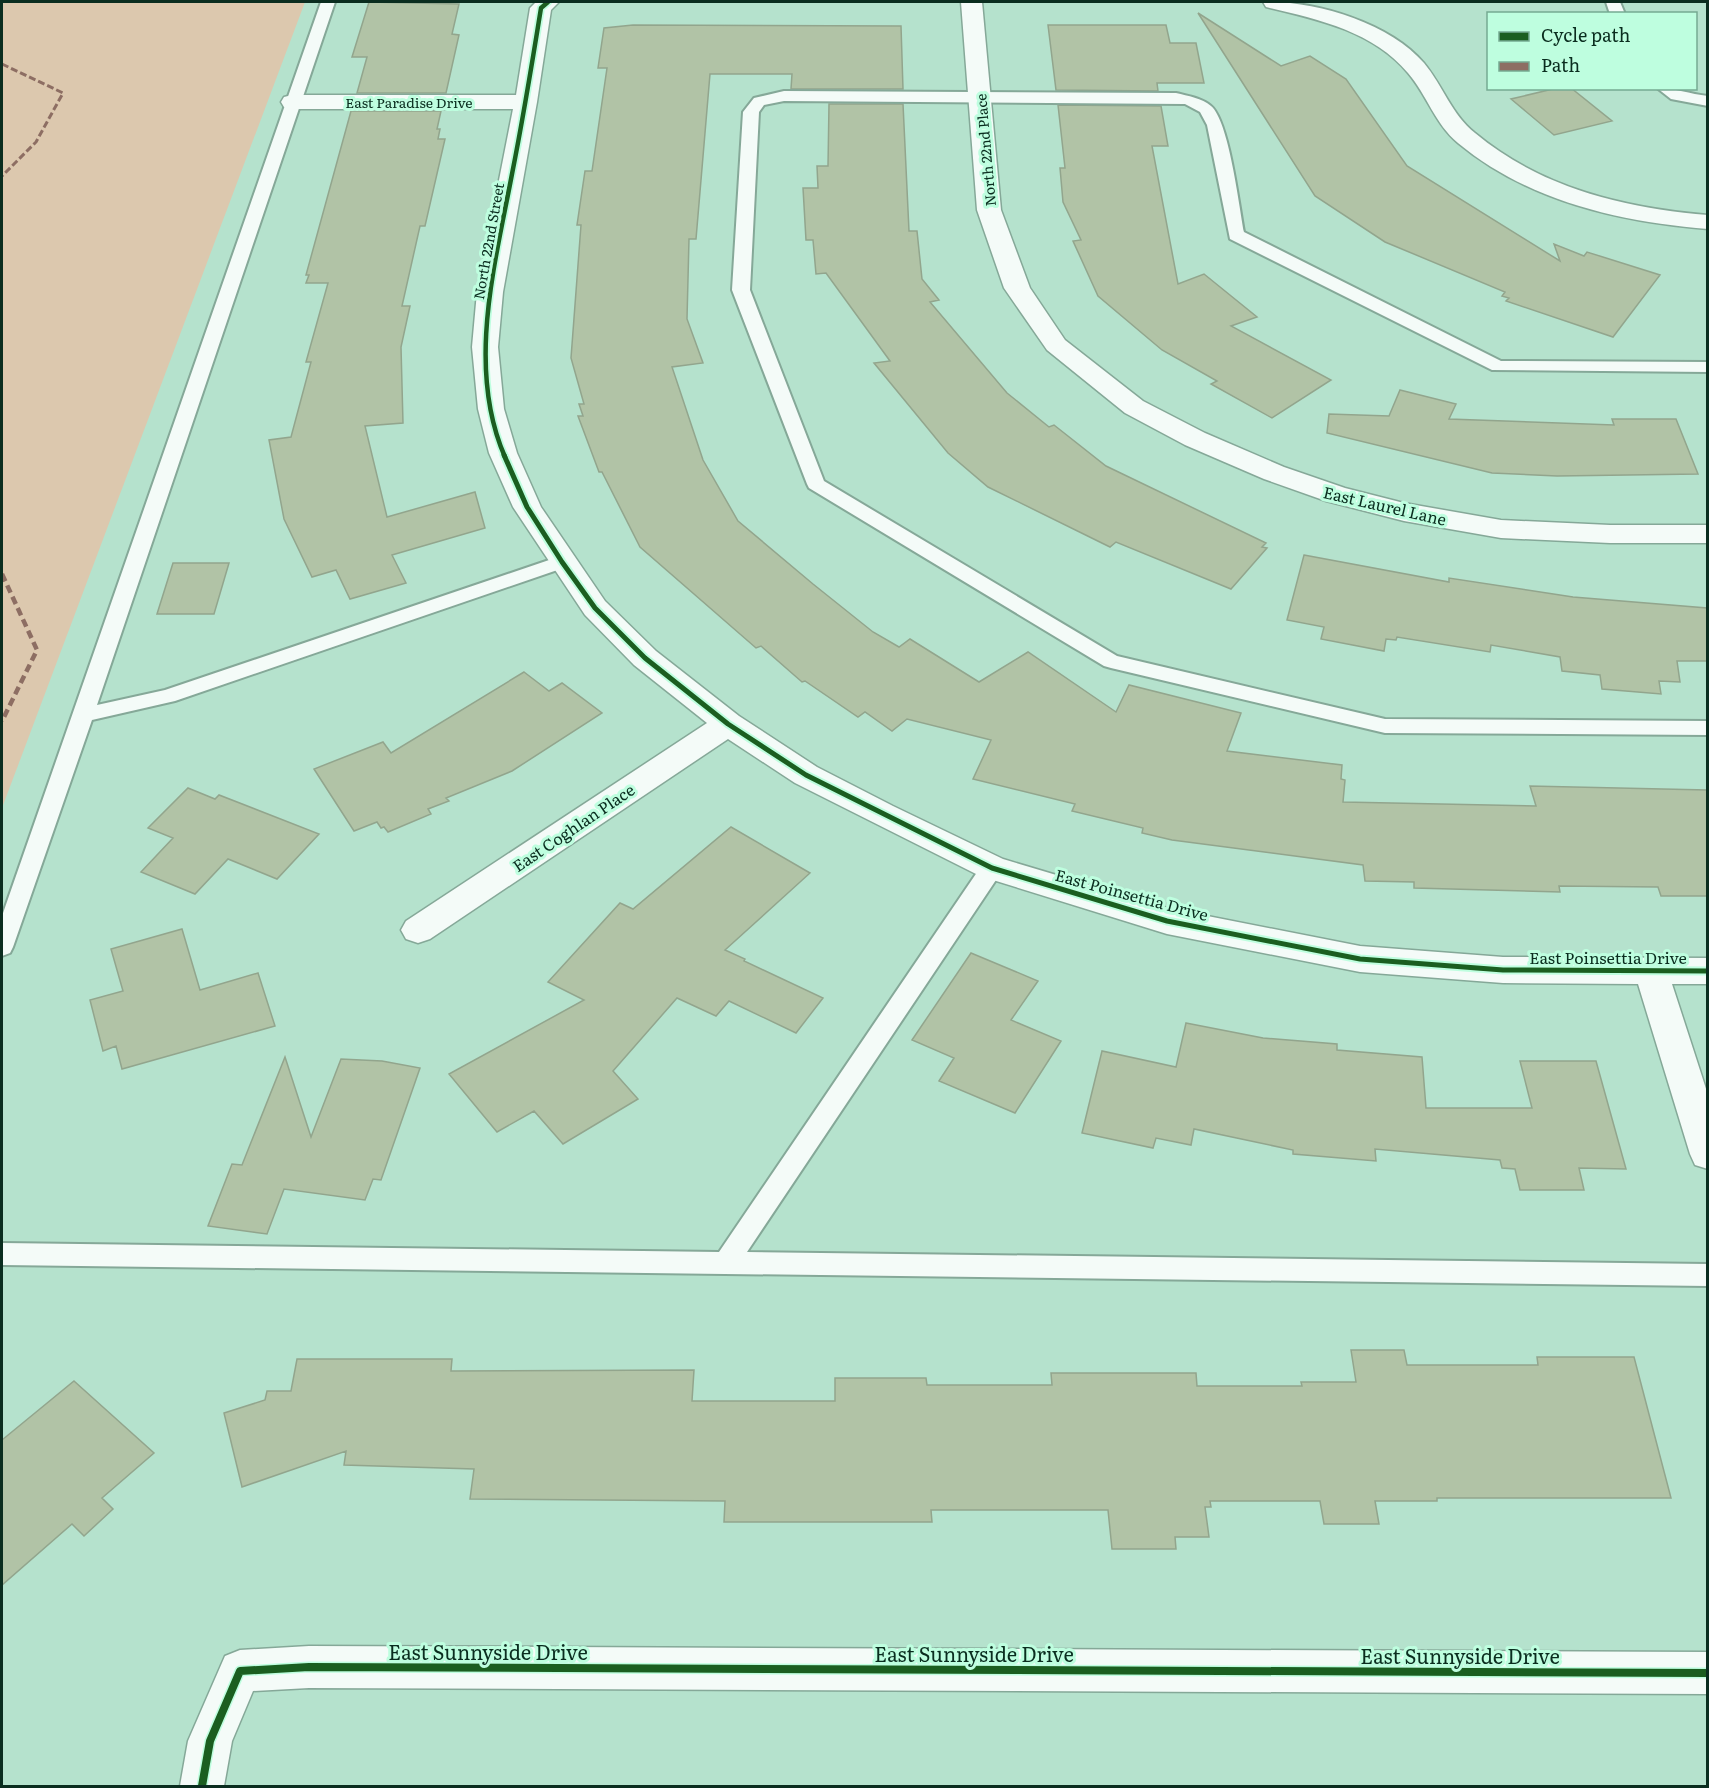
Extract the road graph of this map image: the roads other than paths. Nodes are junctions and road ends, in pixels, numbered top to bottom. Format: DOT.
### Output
graph roads {
  1 [pos="328,2"];
  2 [pos="548,2"];
  3 [pos="971,2"];
  4 [pos="1274,2"];
  5 [pos="1334,9"];
  6 [pos="1667,90"];
  7 [pos="980,98"];
  8 [pos="1707,101"];
  9 [pos="292,102"];
  10 [pos="526,102"];
  11 [pos="1707,222"];
  12 [pos="1707,367"];
  13 [pos="1091,373"];
  14 [pos="1707,534"];
  15 [pos="561,562"];
  16 [pos="645,658"];
  17 [pos="84,715"];
  18 [pos="728,724"];
  19 [pos="1707,728"];
  20 [pos="992,868"];
  21 [pos="418,930"];
  22 [pos="2,947"];
  23 [pos="1651,970"];
  24 [pos="1707,971"];
  25 [pos="1707,1154"];
  26 [pos="2,1254"];
  27 [pos="725,1264"];
  28 [pos="1707,1275"];
  29 [pos="1707,1673"];
  30 [pos="202,1786"];
  1 -- 9 [label="lane"];
  2 -- 10 [label="street, North 22nd Street"];
  3 -- 7 [label="street, North 22nd Place"];
  4 -- 5 [label="street"];
  5 -- 11 [label="street"];
  6 -- 8 [label="lane"];
  7 -- 12 [label="lane"];
  7 -- 13 [label="street, North 22nd Place"];
  7 -- 19 [label="lane"];
  9 -- 10 [label="street, East Paradise Drive"];
  9 -- 17 [label="lane"];
  10 -- 15 [label="street, North 22nd Street"];
  13 -- 14 [label="street, East Laurel Lane"];
  15 -- 16 [label="street, North 22nd Street"];
  15 -- 17 [label="lane"];
  16 -- 18 [label="street, East Poinsettia Drive"];
  17 -- 22 [label="lane"];
  18 -- 20 [label="street, East Poinsettia Drive"];
  18 -- 21 [label="street, East Coghlan Place"];
  20 -- 23 [label="street, East Poinsettia Drive"];
  20 -- 27 [label="lane"];
  23 -- 24 [label="street, East Poinsettia Drive"];
  23 -- 25 [label="street"];
  26 -- 27 [label="lane"];
  27 -- 28 [label="lane"];
  29 -- 30 [label="street, East Sunnyside Drive"];
}
